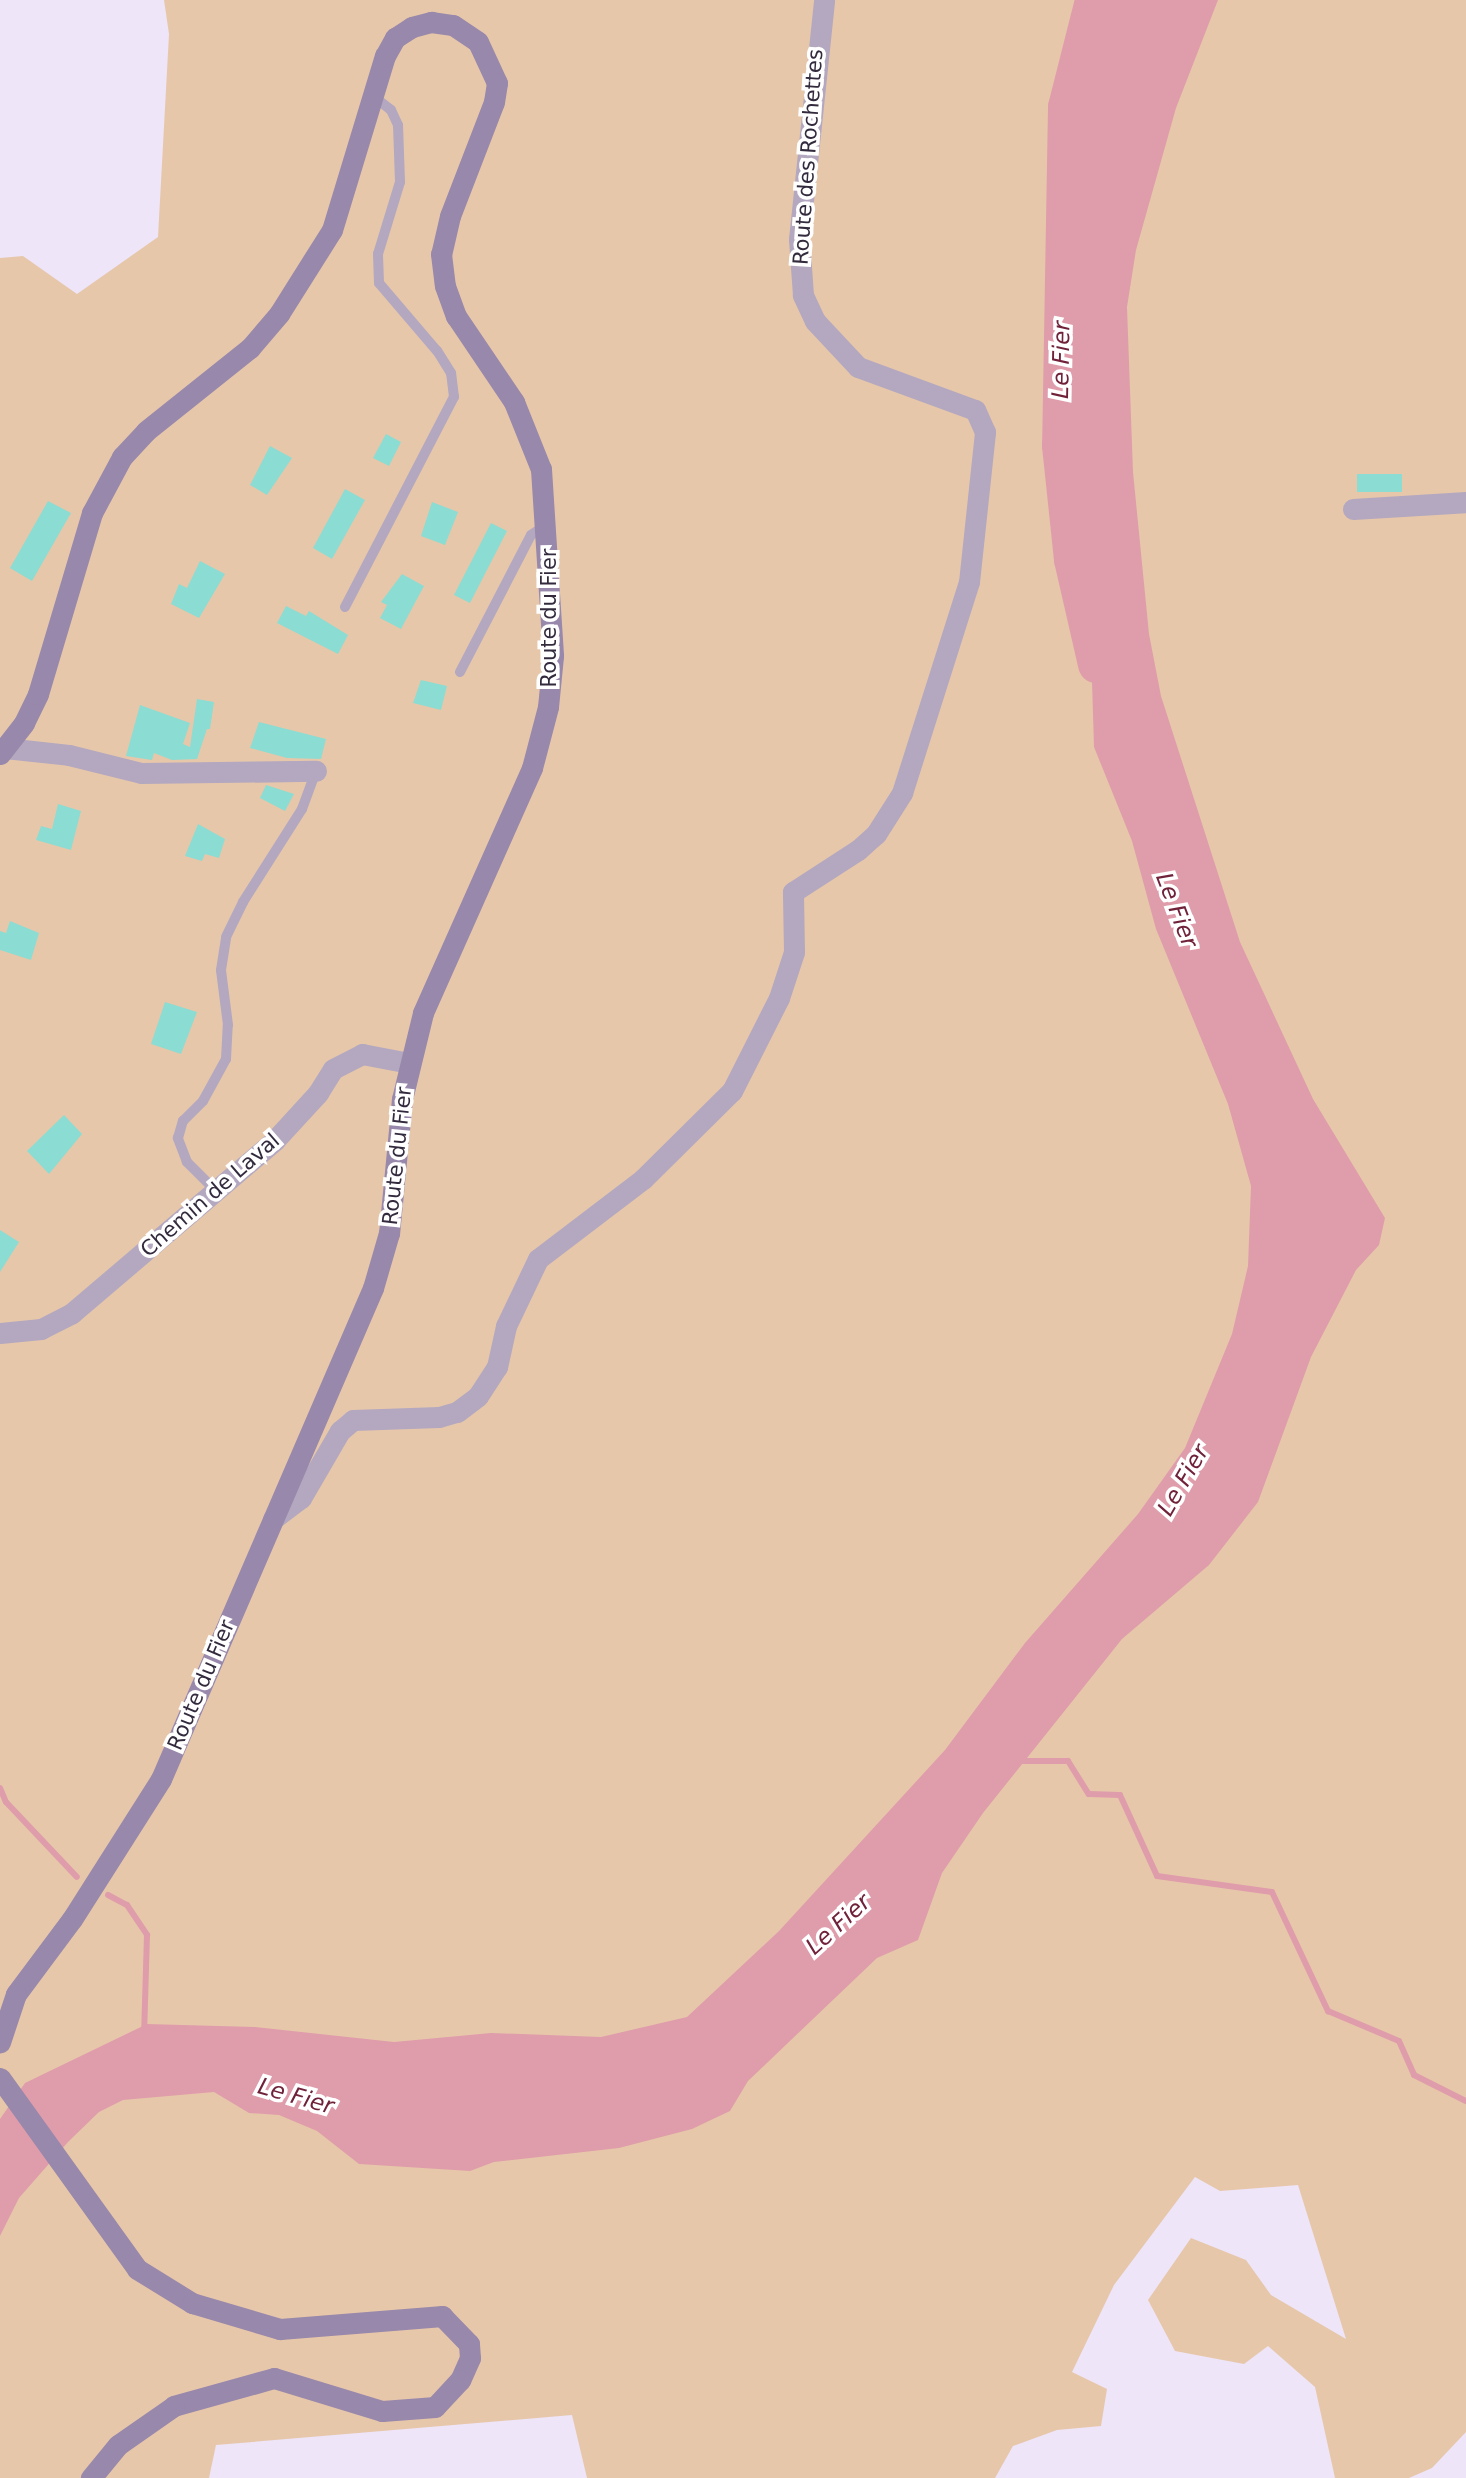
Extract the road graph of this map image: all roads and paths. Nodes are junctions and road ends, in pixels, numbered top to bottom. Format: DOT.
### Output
graph roads {
  1 [pos="824,0"];
  2 [pos="372,95"];
  3 [pos="1466,502"];
  4 [pos="1353,509"];
  5 [pos="547,525"];
  6 [pos="345,607"];
  7 [pos="460,672"];
  8 [pos="3,751"];
  9 [pos="316,771"];
  10 [pos="409,1063"];
  11 [pos="215,1191"];
  12 [pos="0,1333"];
  13 [pos="273,1519"];
  14 [pos="0,2042"];
  15 [pos="0,2080"];
  16 [pos="91,2478"];
  1 -- 13 [label="street, Route des Rochettes"];
  2 -- 5 [label="main road, Route du Fier"];
  2 -- 6 [label="lane"];
  2 -- 8 [label="main road, Route du Fier"];
  3 -- 4 [label="street"];
  5 -- 7 [label="lane"];
  5 -- 10 [label="main road, Route du Fier"];
  8 -- 9 [label="street"];
  9 -- 11 [label="lane"];
  10 -- 11 [label="street, Chemin de Laval"];
  10 -- 13 [label="main road, Route du Fier"];
  11 -- 12 [label="street, Chemin de Laval"];
  13 -- 14 [label="main road, Route du Fier"];
  15 -- 16 [label="main road"];
}
